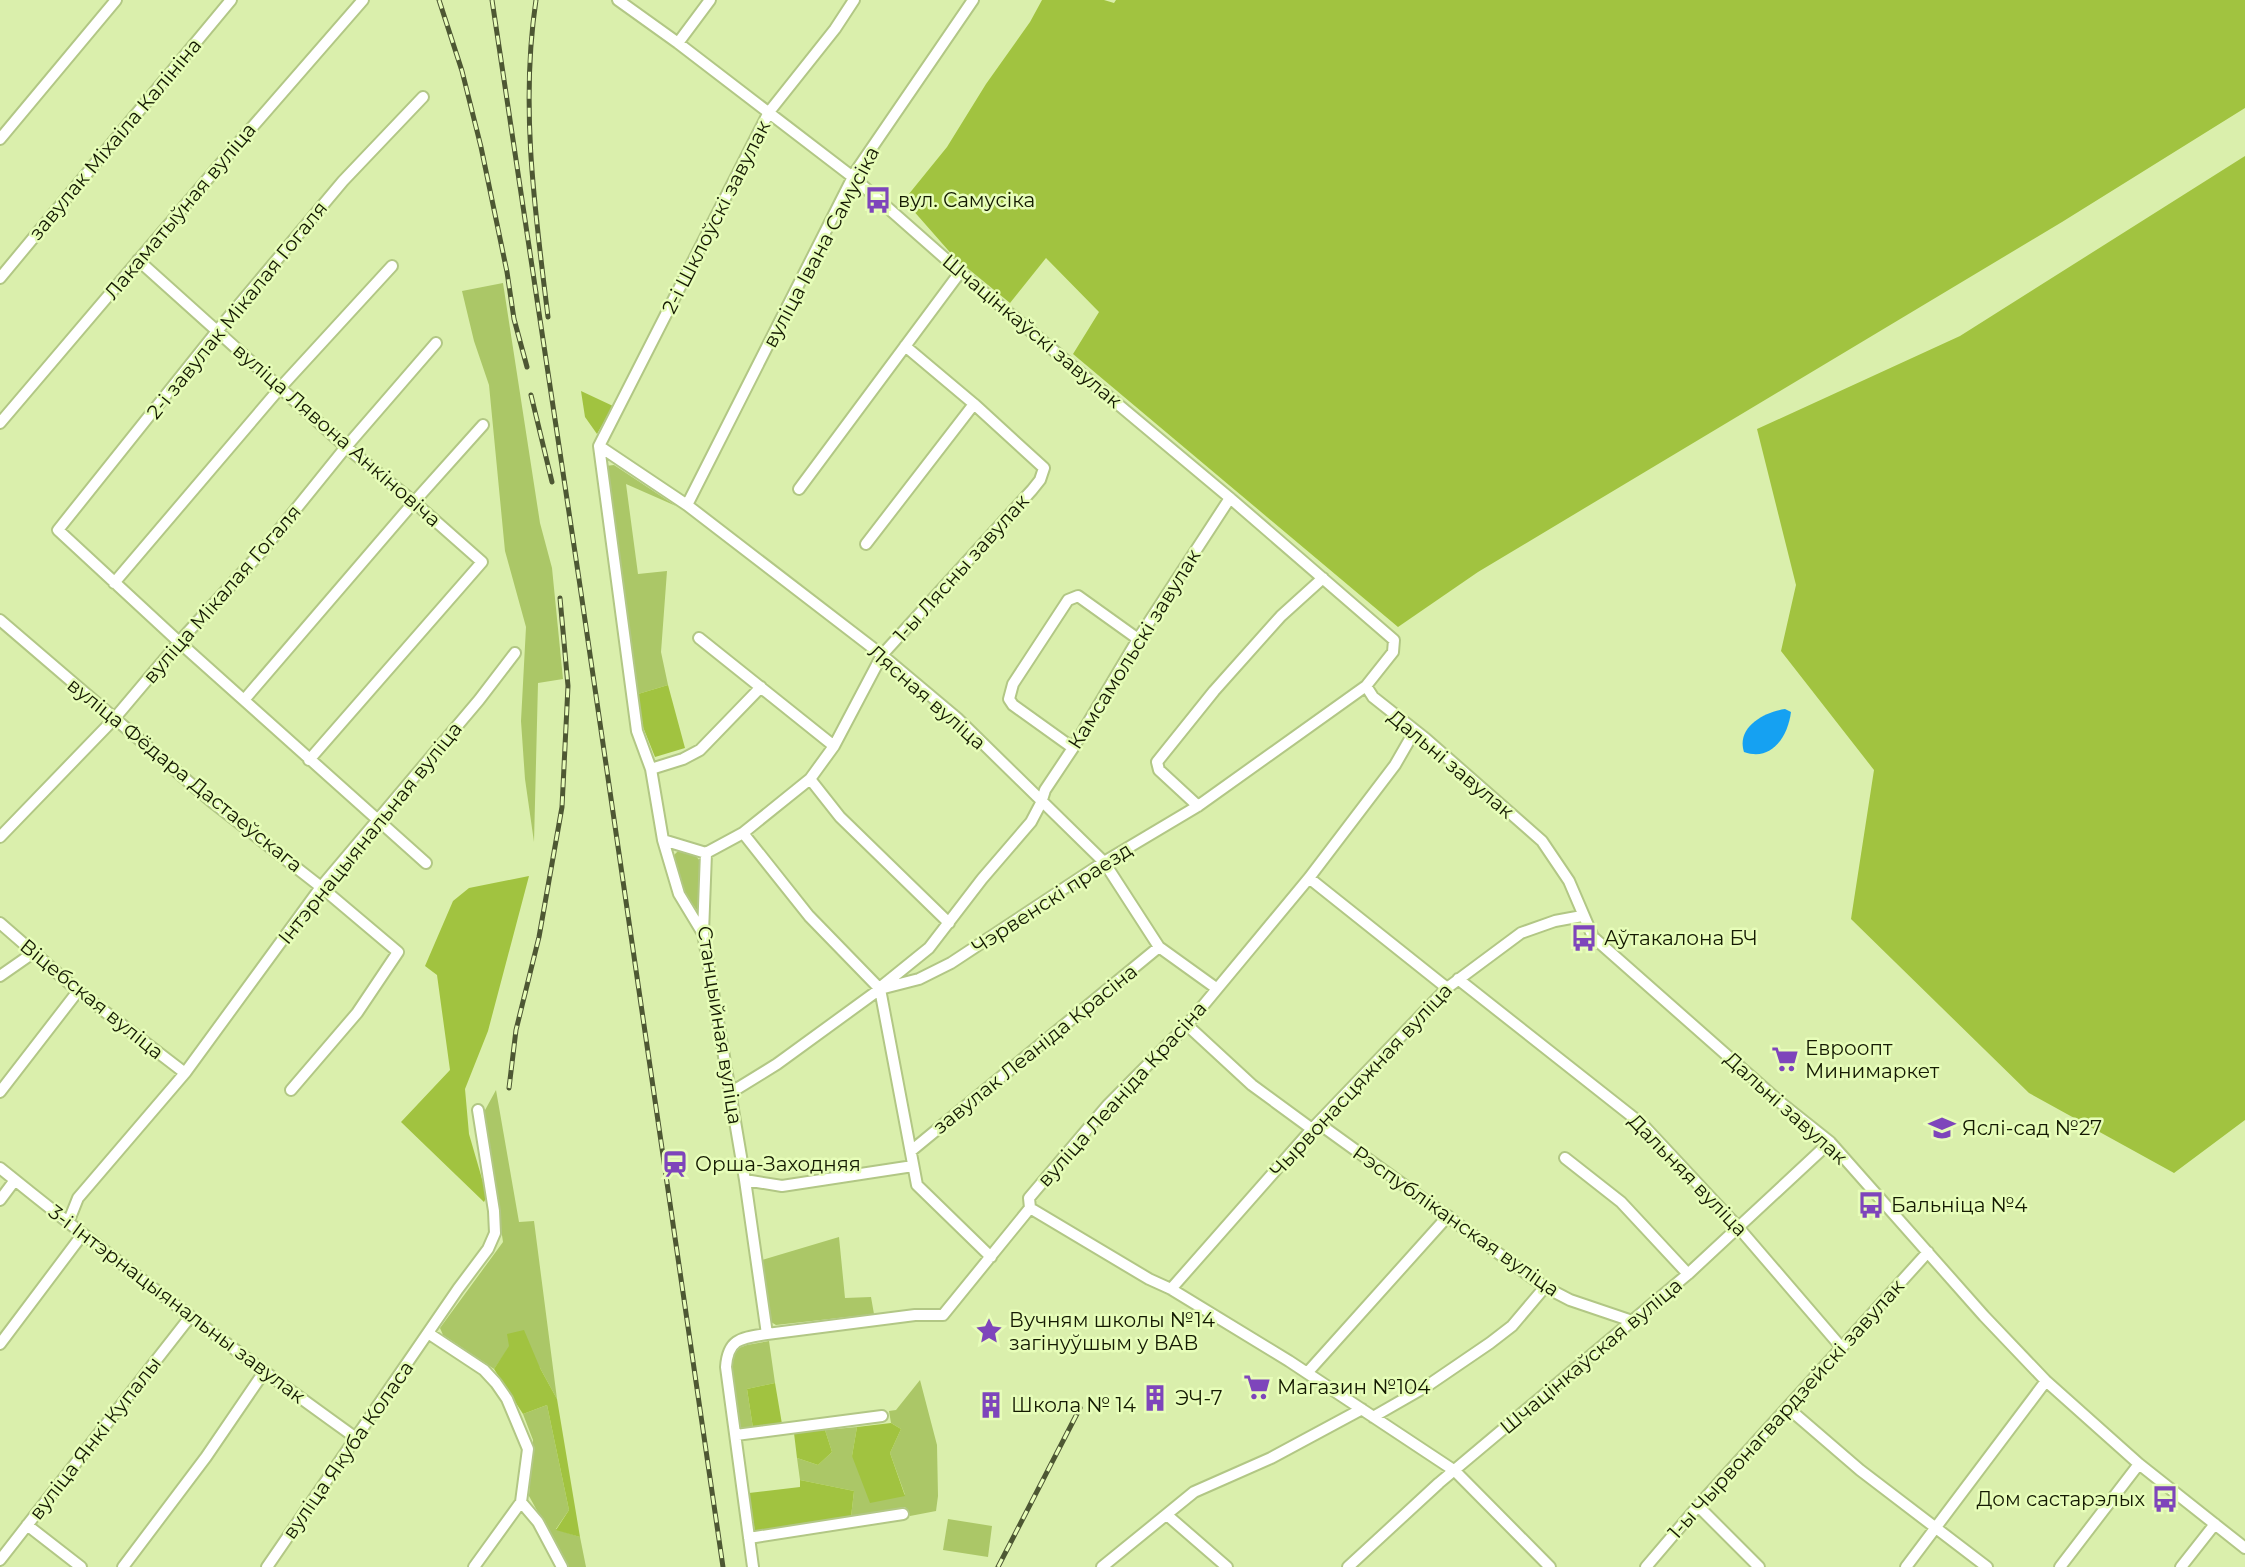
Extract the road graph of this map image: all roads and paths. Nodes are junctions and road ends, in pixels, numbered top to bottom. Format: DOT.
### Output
graph roads {
  1 [pos="116,0"];
  2 [pos="231,0"];
  3 [pos="363,0"];
  4 [pos="618,0"];
  5 [pos="710,0"];
  6 [pos="854,0"];
  7 [pos="973,0"];
  8 [pos="678,43"];
  9 [pos="423,97"];
  10 [pos="769,112"];
  11 [pos="0,140"];
  12 [pos="854,178"];
  13 [pos="138,260"];
  14 [pos="392,266"];
  15 [pos="960,271"];
  16 [pos="0,278"];
  17 [pos="217,332"];
  18 [pos="436,343"];
  19 [pos="905,346"];
  20 [pos="280,388"];
  21 [pos="974,404"];
  22 [pos="0,423"];
  23 [pos="483,425"];
  24 [pos="599,446"];
  25 [pos="346,447"];
  26 [pos="799,489"];
  27 [pos="1230,498"];
  28 [pos="414,502"];
  29 [pos="687,505"];
  30 [pos="866,544"];
  31 [pos="1323,578"];
  32 [pos="114,583"];
  33 [pos="0,620"];
  34 [pos="699,638"];
  35 [pos="1138,639"];
  36 [pos="178,642"];
  37 [pos="515,653"];
  38 [pos="882,655"];
  39 [pos="1366,686"];
  40 [pos="761,687"];
  41 [pos="244,700"];
  42 [pos="114,719"];
  43 [pos="1414,732"];
  44 [pos="834,746"];
  45 [pos="1073,748"];
  46 [pos="309,760"];
  47 [pos="651,769"];
  48 [pos="810,779"];
  49 [pos="1041,803"];
  50 [pos="1198,806"];
  51 [pos="377,819"];
  52 [pos="743,833"];
  53 [pos="0,837"];
  54 [pos="663,840"];
  55 [pos="706,853"];
  56 [pos="1104,862"];
  57 [pos="426,863"];
  58 [pos="1309,878"];
  59 [pos="321,887"];
  60 [pos="1582,916"];
  61 [pos="0,923"];
  62 [pos="949,923"];
  63 [pos="703,933"];
  64 [pos="1159,947"];
  65 [pos="33,953"];
  66 [pos="0,976"];
  67 [pos="1458,979"];
  68 [pos="880,988"];
  69 [pos="1216,988"];
  70 [pos="1447,988"];
  71 [pos="78,991"];
  72 [pos="1187,1025"];
  73 [pos="185,1073"];
  74 [pos="291,1090"];
  75 [pos="0,1092"];
  76 [pos="730,1093"];
  77 [pos="478,1110"];
  78 [pos="1315,1126"];
  79 [pos="1830,1142"];
  80 [pos="911,1151"];
  81 [pos="1566,1158"];
  82 [pos="913,1166"];
  83 [pos="0,1168"];
  84 [pos="15,1180"];
  85 [pos="745,1180"];
  86 [pos="0,1200"];
  87 [pos="1030,1208"];
  88 [pos="1448,1216"];
  89 [pos="68,1222"];
  90 [pos="1738,1227"];
  91 [pos="82,1235"];
  92 [pos="1928,1252"];
  93 [pos="991,1257"];
  94 [pos="1688,1274"];
  95 [pos="1545,1287"];
  96 [pos="1171,1289"];
  97 [pos="190,1317"];
  98 [pos="1632,1321"];
  99 [pos="428,1333"];
  100 [pos="766,1334"];
  101 [pos="0,1344"];
  102 [pos="1842,1348"];
  103 [pos="264,1372"];
  104 [pos="1306,1373"];
  105 [pos="2046,1381"];
  106 [pos="1788,1408"];
  107 [pos="1362,1409"];
  108 [pos="882,1416"];
  109 [pos="1373,1417"];
  110 [pos="736,1435"];
  111 [pos="356,1438"];
  112 [pos="2139,1464"];
  113 [pos="1455,1471"];
  114 [pos="521,1502"];
  115 [pos="1698,1506"];
  116 [pos="903,1514"];
  117 [pos="1167,1515"];
  118 [pos="2215,1524"];
  119 [pos="27,1525"];
  120 [pos="1936,1527"];
  121 [pos="749,1539"];
  122 [pos="2245,1548"];
  123 [pos="0,1560"];
  124 [pos="81,1567"];
  125 [pos="123,1567"];
  126 [pos="267,1567"];
  127 [pos="474,1567"];
  128 [pos="562,1567"];
  129 [pos="753,1567"];
  130 [pos="1102,1567"];
  131 [pos="1227,1567"];
  132 [pos="1348,1567"];
  133 [pos="1550,1567"];
  134 [pos="1646,1567"];
  135 [pos="1759,1567"];
  136 [pos="1906,1567"];
  137 [pos="1987,1567"];
  138 [pos="2060,1567"];
  139 [pos="2181,1567"];
  1 -- 11 [label="street"];
  2 -- 16 [label="street, завулак Міхаіла Калініна"];
  3 -- 13 [label="street, Лакаматыўная вуліца"];
  4 -- 8 [label="street, Шчацінкаўскі завулак"];
  5 -- 8 [label="street"];
  6 -- 10 [label="street, 2-і Шклоўскі завулак"];
  7 -- 12 [label="street, вуліца Івана Самусіка"];
  8 -- 10 [label="street, Шчацінкаўскі завулак"];
  9 -- 17 [label="street, 2-і завулак Мікалая Гогаля"];
  10 -- 12 [label="street, Шчацінкаўскі завулак"];
  10 -- 24 [label="street, 2-і Шклоўскі завулак"];
  12 -- 15 [label="street, Шчацінкаўскі завулак"];
  12 -- 29 [label="street, вуліца Івана Самусіка"];
  13 -- 17 [label="street, вуліца Лявона Анкіновіча"];
  13 -- 22 [label="street, Лакаматыўная вуліца"];
  14 -- 20 [label="street"];
  15 -- 19 [label="street"];
  15 -- 27 [label="street, Шчацінкаўскі завулак"];
  17 -- 20 [label="street, вуліца Лявона Анкіновіча"];
  17 -- 32 [label="street, 2-і завулак Мікалая Гогаля"];
  18 -- 25 [label="street, вуліца Мікалая Гогаля"];
  19 -- 21 [label="street"];
  19 -- 26 [label="street"];
  20 -- 25 [label="street, вуліца Лявона Анкіновіча"];
  20 -- 32 [label="street"];
  21 -- 30 [label="street"];
  21 -- 38 [label="street, 1-ы Лясны завулак"];
  23 -- 28 [label="street"];
  24 -- 29 [label="street, Лясная вуліца"];
  24 -- 47 [label="street"];
  25 -- 28 [label="street, вуліца Лявона Анкіновіча"];
  25 -- 36 [label="street, вуліца Мікалая Гогаля"];
  27 -- 31 [label="street, Шчацінкаўскі завулак"];
  27 -- 35 [label="street, Камсамольскі завулак"];
  28 -- 41 [label="street"];
  28 -- 46 [label="street, вуліца Лявона Анкіновіча"];
  29 -- 38 [label="street, Лясная вуліца"];
  31 -- 39 [label="street, Шчацінкаўскі завулак"];
  31 -- 50 [label="street"];
  32 -- 36 [label="street"];
  33 -- 42 [label="street, вуліца Фёдара Дастаеўскага"];
  34 -- 40 [label="street"];
  35 -- 45 [label="street, Камсамольскі завулак"];
  35 -- 45 [label="street"];
  36 -- 41 [label="street"];
  36 -- 42 [label="street, вуліца Мікалая Гогаля"];
  37 -- 51 [label="street, Інтэрнацыянальная вуліца"];
  38 -- 44 [label="street, 1-ы Лясны завулак"];
  38 -- 49 [label="street, Лясная вуліца"];
  39 -- 43 [label="street, Дальні завулак"];
  39 -- 50 [label="street, Чэрвенскі праезд"];
  40 -- 44 [label="street"];
  40 -- 47 [label="street"];
  41 -- 46 [label="street"];
  42 -- 53 [label="street, вуліца Мікалая Гогаля"];
  42 -- 59 [label="street, вуліца Фёдара Дастаеўскага"];
  43 -- 58 [label="street, вуліца Леаніда Красіна"];
  43 -- 60 [label="street, Дальні завулак"];
  44 -- 48 [label="street, 1-ы Лясны завулак"];
  45 -- 49 [label="street, Камсамольскі завулак"];
  46 -- 51 [label="street"];
  47 -- 54 [label="street"];
  48 -- 52 [label="street, 1-ы Лясны завулак"];
  48 -- 62 [label="street"];
  49 -- 56 [label="street, Лясная вуліца"];
  49 -- 62 [label="street, Камсамольскі завулак"];
  50 -- 56 [label="street, Чэрвенскі праезд"];
  51 -- 57 [label="street"];
  51 -- 59 [label="street, Інтэрнацыянальная вуліца"];
  52 -- 55 [label="street"];
  52 -- 68 [label="street"];
  54 -- 55 [label="street"];
  54 -- 63 [label="street"];
  55 -- 63 [label="street, Станцыйная вуліца"];
  56 -- 64 [label="street, Лясная вуліца"];
  56 -- 68 [label="street, Чэрвенскі праезд"];
  58 -- 69 [label="street, вуліца Леаніда Красіна"];
  58 -- 70 [label="street"];
  59 -- 73 [label="street, Інтэрнацыянальная вуліца"];
  59 -- 74 [label="street, вуліца Фёдара Дастаеўскага"];
  60 -- 67 [label="street, Чырвонасцяжная вуліца"];
  60 -- 79 [label="street, Дальні завулак"];
  61 -- 65 [label="street, Віцебская вуліца"];
  62 -- 68 [label="street, Камсамольскі завулак"];
  63 -- 76 [label="street, Станцыйная вуліца"];
  64 -- 69 [label="street, Лясная вуліца"];
  64 -- 80 [label="street, завулак Леаніда Красіна"];
  65 -- 66 [label="street"];
  65 -- 71 [label="street, Віцебская вуліца"];
  67 -- 70 [label="street, Чырвонасцяжная вуліца"];
  67 -- 90 [label="street, Дальняя вуліца"];
  68 -- 76 [label="street, Чэрвенскі праезд"];
  68 -- 80 [label="street, завулак Леаніда Красіна"];
  69 -- 72 [label="street, вуліца Леаніда Красіна"];
  70 -- 78 [label="street, Чырвонасцяжная вуліца"];
  71 -- 73 [label="street, Віцебская вуліца"];
  71 -- 75 [label="street"];
  72 -- 78 [label="street, Рэспубліканская вуліца"];
  72 -- 87 [label="street, вуліца Леаніда Красіна"];
  73 -- 89 [label="street, Інтэрнацыянальная вуліца"];
  76 -- 85 [label="street, Станцыйная вуліца"];
  77 -- 99 [label="street, вуліца Якуба Коласа"];
  78 -- 88 [label="street, Рэспубліканская вуліца"];
  78 -- 96 [label="street, Чырвонасцяжная вуліца"];
  79 -- 90 [label="street, Шчацінкаўская вуліца"];
  79 -- 92 [label="street, Дальні завулак"];
  80 -- 82 [label="street, завулак Леаніда Красіна"];
  81 -- 94 [label="street"];
  82 -- 85 [label="street"];
  82 -- 93 [label="street, завулак Леаніда Красіна"];
  83 -- 84 [label="street, 3-і Інтэрнацыянальны завулак"];
  84 -- 86 [label="street"];
  84 -- 89 [label="street, 3-і Інтэрнацыянальны завулак"];
  85 -- 100 [label="street, Станцыйная вуліца"];
  87 -- 93 [label="street, вуліца Леаніда Красіна"];
  87 -- 96 [label="street"];
  88 -- 95 [label="street, Рэспубліканская вуліца"];
  88 -- 104 [label="street"];
  89 -- 91 [label="street, 3-і Інтэрнацыянальны завулак"];
  90 -- 94 [label="street, Шчацінкаўская вуліца"];
  90 -- 102 [label="street, Дальняя вуліца"];
  91 -- 97 [label="street, 3-і Інтэрнацыянальны завулак"];
  91 -- 101 [label="street"];
  92 -- 102 [label="street, 1-ы Чырвонагвардзейскі завулак"];
  92 -- 105 [label="street, Дальні завулак"];
  93 -- 100 [label="street, вуліца Леаніда Красіна"];
  94 -- 98 [label="street, Шчацінкаўская вуліца"];
  95 -- 98 [label="street, Рэспубліканская вуліца"];
  95 -- 109 [label="street"];
  96 -- 104 [label="street"];
  97 -- 103 [label="street, 3-і Інтэрнацыянальны завулак"];
  97 -- 119 [label="street, вуліца Янкі Купалы"];
  98 -- 113 [label="street, Шчацінкаўская вуліца"];
  99 -- 111 [label="street, вуліца Якуба Коласа"];
  99 -- 114 [label="street"];
  100 -- 110 [label="street"];
  102 -- 106 [label="street, 1-ы Чырвонагвардзейскі завулак"];
  103 -- 111 [label="street, 3-і Інтэрнацыянальны завулак"];
  103 -- 125 [label="street"];
  104 -- 107 [label="street"];
  105 -- 112 [label="street, Дальні завулак"];
  105 -- 120 [label="street"];
  106 -- 115 [label="street, 1-ы Чырвонагвардзейскі завулак"];
  106 -- 120 [label="street"];
  107 -- 109 [label="street"];
  107 -- 117 [label="street"];
  108 -- 110 [label="street"];
  109 -- 113 [label="street"];
  110 -- 121 [label="street"];
  111 -- 126 [label="street, вуліца Якуба Коласа"];
  112 -- 118 [label="street, Дальні завулак"];
  112 -- 138 [label="street"];
  113 -- 132 [label="street, Шчацінкаўская вуліца"];
  113 -- 133 [label="street"];
  114 -- 127 [label="street"];
  114 -- 128 [label="street"];
  115 -- 134 [label="street, 1-ы Чырвонагвардзейскі завулак"];
  115 -- 135 [label="street"];
  116 -- 121 [label="street"];
  117 -- 130 [label="street"];
  117 -- 131 [label="street"];
  118 -- 122 [label="street, Дальні завулак"];
  118 -- 139 [label="street"];
  119 -- 123 [label="street, вуліца Янкі Купалы"];
  119 -- 124 [label="street"];
  120 -- 136 [label="street"];
  120 -- 137 [label="street"];
  121 -- 129 [label="street"];
}
